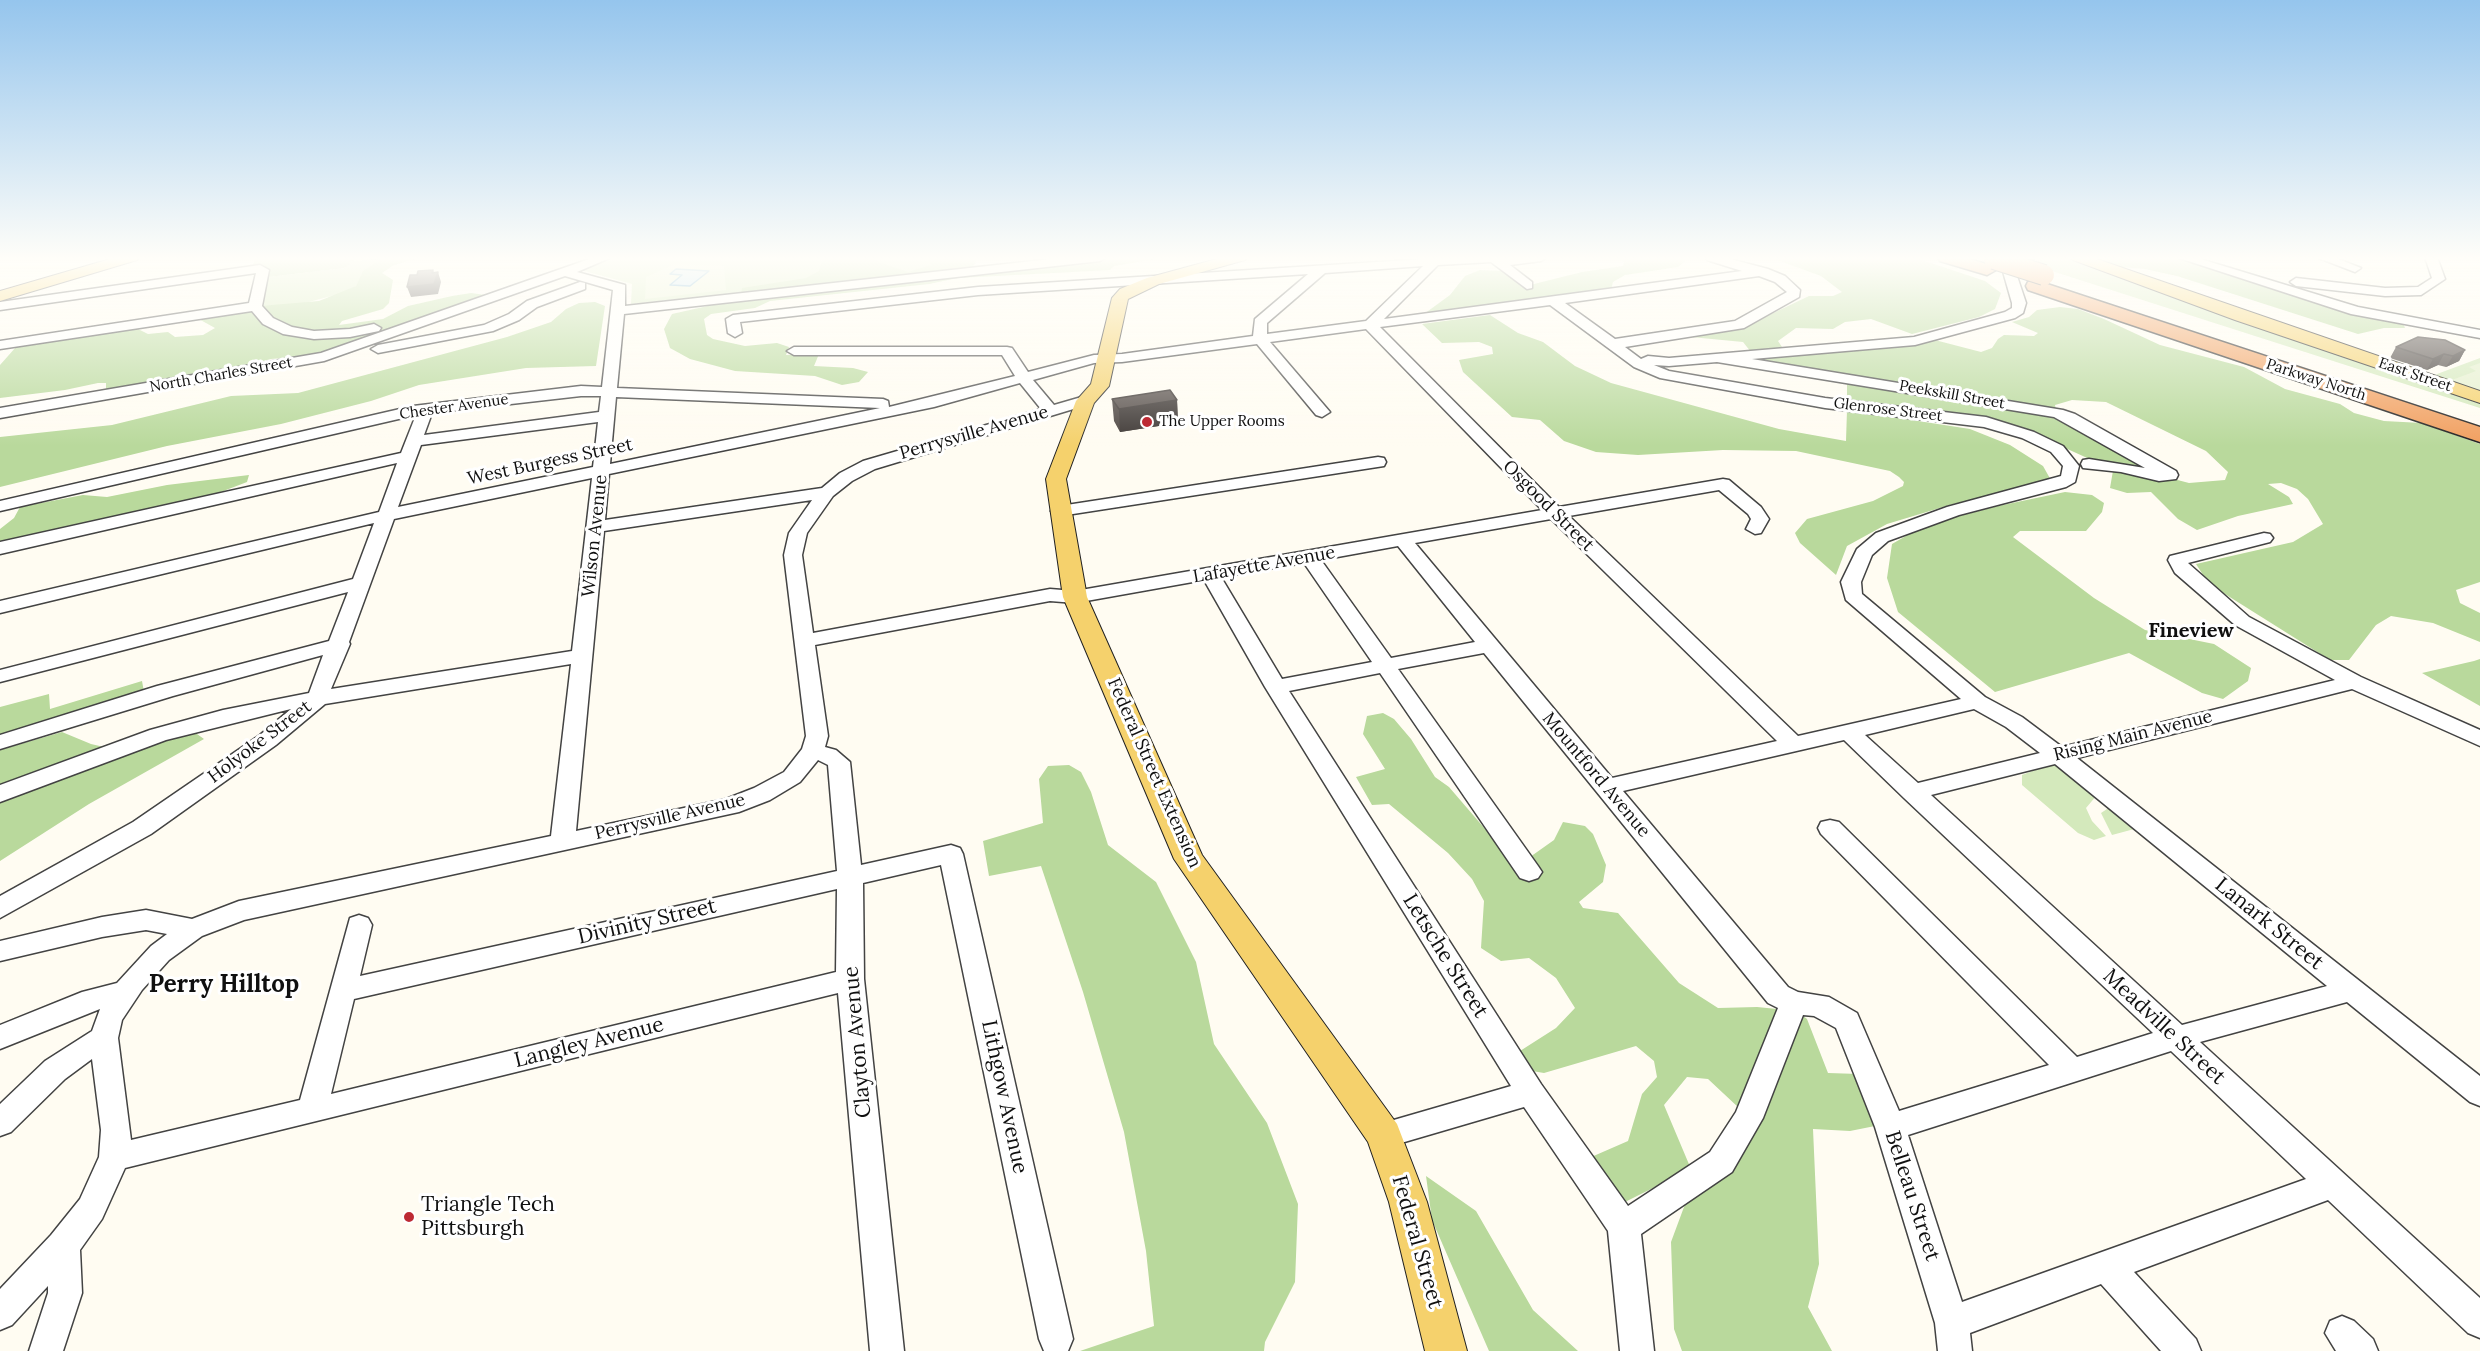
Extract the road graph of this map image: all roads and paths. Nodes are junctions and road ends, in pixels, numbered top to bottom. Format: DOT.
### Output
graph roads {
  1 [pos="163,320"];
  2 [pos="267,320"];
  3 [pos="406,320"];
  4 [pos="428,320"];
  5 [pos="506,320"];
  6 [pos="616,320"];
  7 [pos="776,320"];
  8 [pos="1116,320"];
  9 [pos="1262,320"];
  10 [pos="1375,320"];
  11 [pos="1408,320"];
  12 [pos="1580,320"];
  13 [pos="1748,320"];
  14 [pos="1992,320"];
  15 [pos="2151,320"];
  16 [pos="2159,320"];
  17 [pos="2167,320"];
  18 [pos="2253,320"];
  19 [pos="2405,320"];
  20 [pos="1370,325"];
  21 [pos="734,326"];
  22 [pos="2480,334"];
  23 [pos="1260,339"];
  24 [pos="1613,344"];
  25 [pos="0,345"];
  26 [pos="794,351"];
  27 [pos="324,357"];
  28 [pos="1108,358"];
  29 [pos="1718,358"];
  30 [pos="1632,359"];
  31 [pos="1023,377"];
  32 [pos="610,393"];
  33 [pos="2480,397"];
  34 [pos="1085,401"];
  35 [pos="1825,402"];
  36 [pos="917,406"];
  37 [pos="426,410"];
  38 [pos="1051,411"];
  39 [pos="1322,412"];
  40 [pos="0,413"];
  41 [pos="607,416"];
  42 [pos="2480,416"];
  43 [pos="2480,425"];
  44 [pos="2480,435"];
  45 [pos="412,449"];
  46 [pos="2056,449"];
  47 [pos="1378,462"];
  48 [pos="2089,464"];
  49 [pos="602,471"];
  50 [pos="2170,474"];
  51 [pos="2060,483"];
  52 [pos="827,492"];
  53 [pos="0,506"];
  54 [pos="1060,511"];
  55 [pos="1556,514"];
  56 [pos="387,515"];
  57 [pos="596,527"];
  58 [pos="1755,529"];
  59 [pos="2264,538"];
  60 [pos="1403,540"];
  61 [pos="0,548"];
  62 [pos="1310,558"];
  63 [pos="1210,574"];
  64 [pos="362,582"];
  65 [pos="1075,597"];
  66 [pos="0,607"];
  67 [pos="805,641"];
  68 [pos="340,644"];
  69 [pos="1491,645"];
  70 [pos="582,656"];
  71 [pos="1387,665"];
  72 [pos="0,676"];
  73 [pos="2354,682"];
  74 [pos="1276,687"];
  75 [pos="318,699"];
  76 [pos="1977,702"];
  77 [pos="1849,732"];
  78 [pos="2480,739"];
  79 [pos="0,742"];
  80 [pos="1794,745"];
  81 [pos="813,751"];
  82 [pos="2058,755"];
  83 [pos="1607,787"];
  84 [pos="1912,792"];
  85 [pos="0,794"];
  86 [pos="1830,828"];
  87 [pos="564,842"];
  88 [pos="951,854"];
  89 [pos="1529,872"];
  90 [pos="850,877"];
  91 [pos="0,908"];
  92 [pos="359,925"];
  93 [pos="193,930"];
  94 [pos="0,951"];
  95 [pos="850,979"];
  96 [pos="2352,990"];
  97 [pos="342,991"];
  98 [pos="124,992"];
  99 [pos="1794,1003"];
  100 [pos="0,1036"];
  101 [pos="104,1038"];
  102 [pos="2176,1038"];
  103 [pos="2072,1070"];
  104 [pos="1531,1093"];
  105 [pos="2480,1093"];
  106 [pos="320,1108"];
  107 [pos="0,1123"];
  108 [pos="1890,1128"];
  109 [pos="1384,1135"];
  110 [pos="114,1157"];
  111 [pos="2332,1184"];
  112 [pos="1624,1227"];
  113 [pos="63,1246"];
  114 [pos="2107,1267"];
  115 [pos="0,1312"];
  116 [pos="2480,1321"];
  117 [pos="1954,1337"];
  118 [pos="1056,1339"];
  119 [pos="46,1351"];
  120 [pos="887,1351"];
  121 [pos="1446,1351"];
  122 [pos="1637,1351"];
  123 [pos="2184,1351"];
  1 -- 25 [label="street"];
  2 -- 3 [label="street"];
  4 -- 27 [label="street, North Charles Street"];
  5 -- 27 [label="street"];
  6 -- 32 [label="street, Wilson Avenue"];
  7 -- 21 [label="street"];
  8 -- 28 [label="main road"];
  9 -- 23 [label="street"];
  10 -- 20 [label="street"];
  11 -- 20 [label="street, West Burgess Street"];
  12 -- 24 [label="street"];
  13 -- 24 [label="street"];
  14 -- 29 [label="street"];
  15 -- 44 [label="highway, Parkway North"];
  16 -- 43 [label="highway"];
  17 -- 42 [label="highway, Parkway North"];
  18 -- 33 [label="main road, East Street"];
  19 -- 22 [label="street"];
  20 -- 23 [label="street, West Burgess Street"];
  20 -- 55 [label="street, Osgood Street"];
  23 -- 28 [label="street, West Burgess Street"];
  23 -- 39 [label="street"];
  24 -- 30 [label="street"];
  26 -- 31 [label="street"];
  27 -- 40 [label="street, North Charles Street"];
  28 -- 31 [label="street, West Burgess Street"];
  28 -- 34 [label="main road"];
  29 -- 30 [label="street"];
  29 -- 50 [label="street, Peekskill Street"];
  30 -- 35 [label="street"];
  31 -- 36 [label="street, West Burgess Street"];
  31 -- 38 [label="street"];
  32 -- 36 [label="street, Chester Avenue"];
  32 -- 37 [label="street, Chester Avenue"];
  32 -- 41 [label="street, Wilson Avenue"];
  34 -- 38 [label="street, Perrysville Avenue"];
  34 -- 54 [label="main road, Federal Street Extension"];
  35 -- 46 [label="street, Glenrose Street"];
  35 -- 51 [label="street, Glenrose Street"];
  36 -- 49 [label="street, West Burgess Street"];
  37 -- 45 [label="street, Holyoke Street"];
  37 -- 53 [label="street, Chester Avenue"];
  38 -- 52 [label="street, Perrysville Avenue"];
  41 -- 45 [label="street"];
  41 -- 49 [label="street, Wilson Avenue"];
  45 -- 56 [label="street, Holyoke Street"];
  45 -- 61 [label="street"];
  46 -- 48 [label="street, Glenrose Street"];
  46 -- 51 [label="street"];
  47 -- 54 [label="street"];
  48 -- 50 [label="street, Glenrose Street"];
  48 -- 51 [label="street"];
  49 -- 56 [label="street, West Burgess Street"];
  49 -- 57 [label="street, Wilson Avenue"];
  51 -- 76 [label="street, Lanark Street"];
  52 -- 57 [label="street"];
  52 -- 67 [label="street, Perrysville Avenue"];
  54 -- 65 [label="main road, Federal Street Extension"];
  55 -- 58 [label="street, Lafayette Avenue"];
  55 -- 60 [label="street, Lafayette Avenue"];
  55 -- 80 [label="street, Osgood Street"];
  56 -- 64 [label="street, Holyoke Street"];
  56 -- 66 [label="street, West Burgess Street"];
  57 -- 70 [label="street, Wilson Avenue"];
  59 -- 73 [label="street"];
  60 -- 62 [label="street, Lafayette Avenue"];
  60 -- 69 [label="street, Mountford Avenue"];
  62 -- 63 [label="street, Lafayette Avenue"];
  62 -- 71 [label="street"];
  63 -- 65 [label="street, Lafayette Avenue"];
  63 -- 74 [label="street, Letsche Street"];
  64 -- 68 [label="street, Holyoke Street"];
  64 -- 72 [label="street"];
  65 -- 67 [label="street, Lafayette Avenue"];
  65 -- 109 [label="main road, Federal Street Extension"];
  67 -- 81 [label="street, Perrysville Avenue"];
  68 -- 75 [label="street, Holyoke Street"];
  68 -- 79 [label="street"];
  69 -- 71 [label="street"];
  69 -- 83 [label="street, Mountford Avenue"];
  70 -- 75 [label="street"];
  70 -- 87 [label="street, Wilson Avenue"];
  71 -- 74 [label="street"];
  71 -- 89 [label="street"];
  73 -- 78 [label="street"];
  73 -- 82 [label="street, Rising Main Avenue"];
  74 -- 104 [label="street, Letsche Street"];
  75 -- 85 [label="street"];
  75 -- 91 [label="street, Holyoke Street"];
  76 -- 77 [label="street"];
  76 -- 82 [label="street, Lanark Street"];
  77 -- 80 [label="street"];
  77 -- 84 [label="street, Meadville Street"];
  80 -- 83 [label="street"];
  81 -- 87 [label="street, Perrysville Avenue"];
  81 -- 90 [label="street, Clayton Avenue"];
  82 -- 84 [label="street, Rising Main Avenue"];
  82 -- 96 [label="street, Lanark Street"];
  83 -- 99 [label="street, Mountford Avenue"];
  84 -- 102 [label="street, Meadville Street"];
  86 -- 103 [label="street"];
  87 -- 93 [label="street, Perrysville Avenue"];
  88 -- 90 [label="street, Divinity Street"];
  88 -- 118 [label="street, Lithgow Avenue"];
  90 -- 95 [label="street, Clayton Avenue"];
  90 -- 97 [label="street, Divinity Street"];
  92 -- 97 [label="street"];
  93 -- 94 [label="street"];
  93 -- 98 [label="street, Perrysville Avenue"];
  95 -- 106 [label="street, Langley Avenue"];
  95 -- 120 [label="street, Clayton Avenue"];
  96 -- 102 [label="street"];
  96 -- 105 [label="street, Lanark Street"];
  97 -- 106 [label="street"];
  98 -- 100 [label="street"];
  98 -- 101 [label="street, Perrysville Avenue"];
  99 -- 108 [label="street, Belleau Street"];
  99 -- 112 [label="street"];
  101 -- 107 [label="street"];
  101 -- 110 [label="street, Perrysville Avenue"];
  102 -- 103 [label="street"];
  102 -- 111 [label="street, Meadville Street"];
  103 -- 108 [label="street"];
  104 -- 109 [label="street"];
  104 -- 112 [label="street, Letsche Street"];
  106 -- 110 [label="street, Langley Avenue"];
  108 -- 117 [label="street, Belleau Street"];
  109 -- 121 [label="main road, Federal Street"];
  110 -- 113 [label="street, Perrysville Avenue"];
  111 -- 114 [label="street, Belleau Street"];
  111 -- 116 [label="street, Meadville Street"];
  112 -- 122 [label="street, Letsche Street"];
  113 -- 115 [label="street, Perrysville Avenue"];
  113 -- 119 [label="street"];
  114 -- 117 [label="street, Belleau Street"];
  114 -- 123 [label="street"];
}
